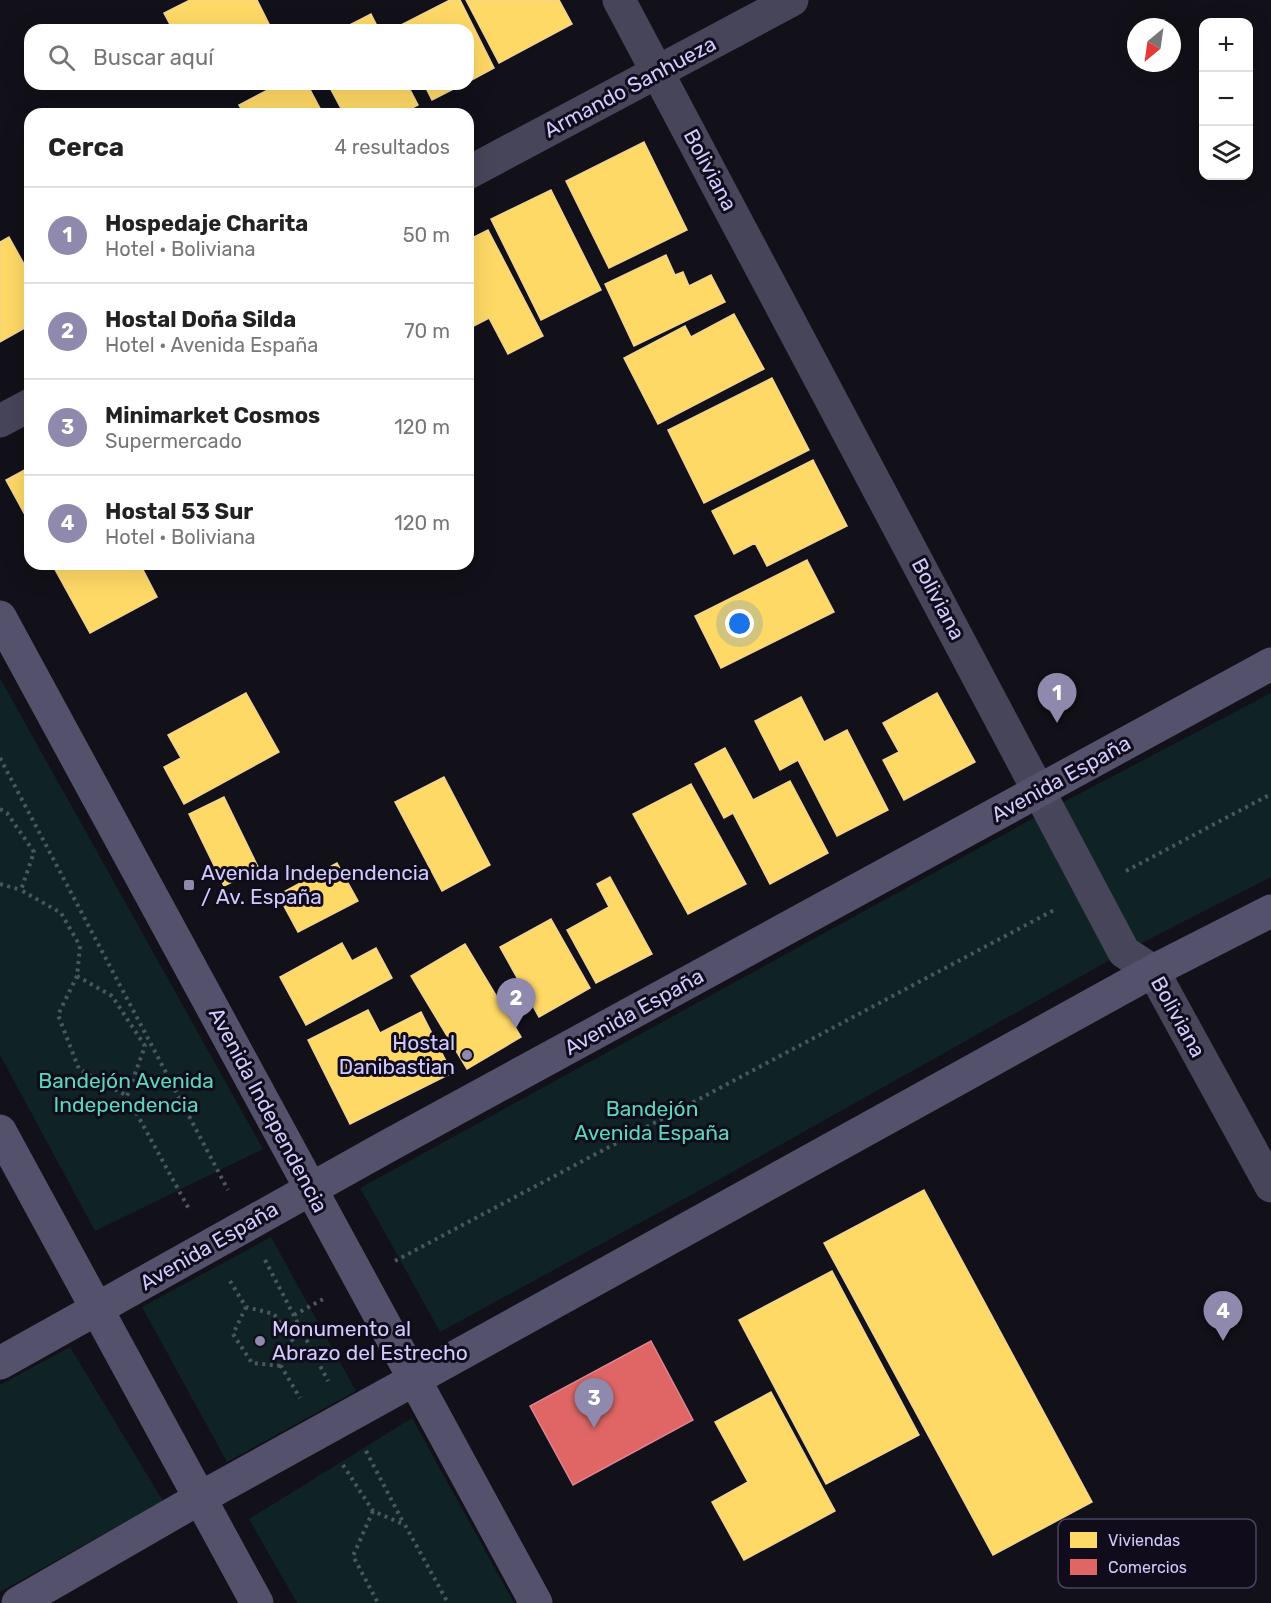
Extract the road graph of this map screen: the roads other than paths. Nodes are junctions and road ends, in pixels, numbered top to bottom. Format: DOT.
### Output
graph roads {
  1 [pos="619,0"];
  2 [pos="792,0"];
  3 [pos="658,73"];
  4 [pos="474,170"];
  5 [pos="24,408"];
  6 [pos="0,421"];
  7 [pos="0,617"];
  8 [pos="1271,664"];
  9 [pos="1040,790"];
  10 [pos="1271,911"];
  11 [pos="1153,970"];
  12 [pos="0,1131"];
  13 [pos="1271,1186"];
  14 [pos="310,1189"];
  15 [pos="97,1309"];
  16 [pos="0,1363"];
  17 [pos="415,1380"];
  18 [pos="200,1498"];
  19 [pos="18,1603"];
  20 [pos="257,1603"];
  21 [pos="536,1603"];
  1 -- 3 [label="street, Boliviana"];
  2 -- 3 [label="street, Armando Sanhueza"];
  3 -- 4 [label="street, Armando Sanhueza"];
  3 -- 9 [label="street, Boliviana"];
  5 -- 6 [label="street"];
  7 -- 14 [label="main road, Avenida Independencia"];
  8 -- 9 [label="main road, Avenida España"];
  9 -- 11 [label="street, Boliviana"];
  9 -- 14 [label="main road, Avenida España"];
  10 -- 11 [label="main road"];
  11 -- 13 [label="street, Boliviana"];
  11 -- 17 [label="main road"];
  12 -- 15 [label="main road"];
  14 -- 15 [label="main road, Avenida España"];
  14 -- 17 [label="main road, Avenida Independencia"];
  15 -- 16 [label="main road, Avenida España"];
  15 -- 18 [label="main road"];
  17 -- 18 [label="main road"];
  17 -- 21 [label="main road, Avenida Independencia"];
  18 -- 19 [label="main road"];
  18 -- 20 [label="main road"];
}
